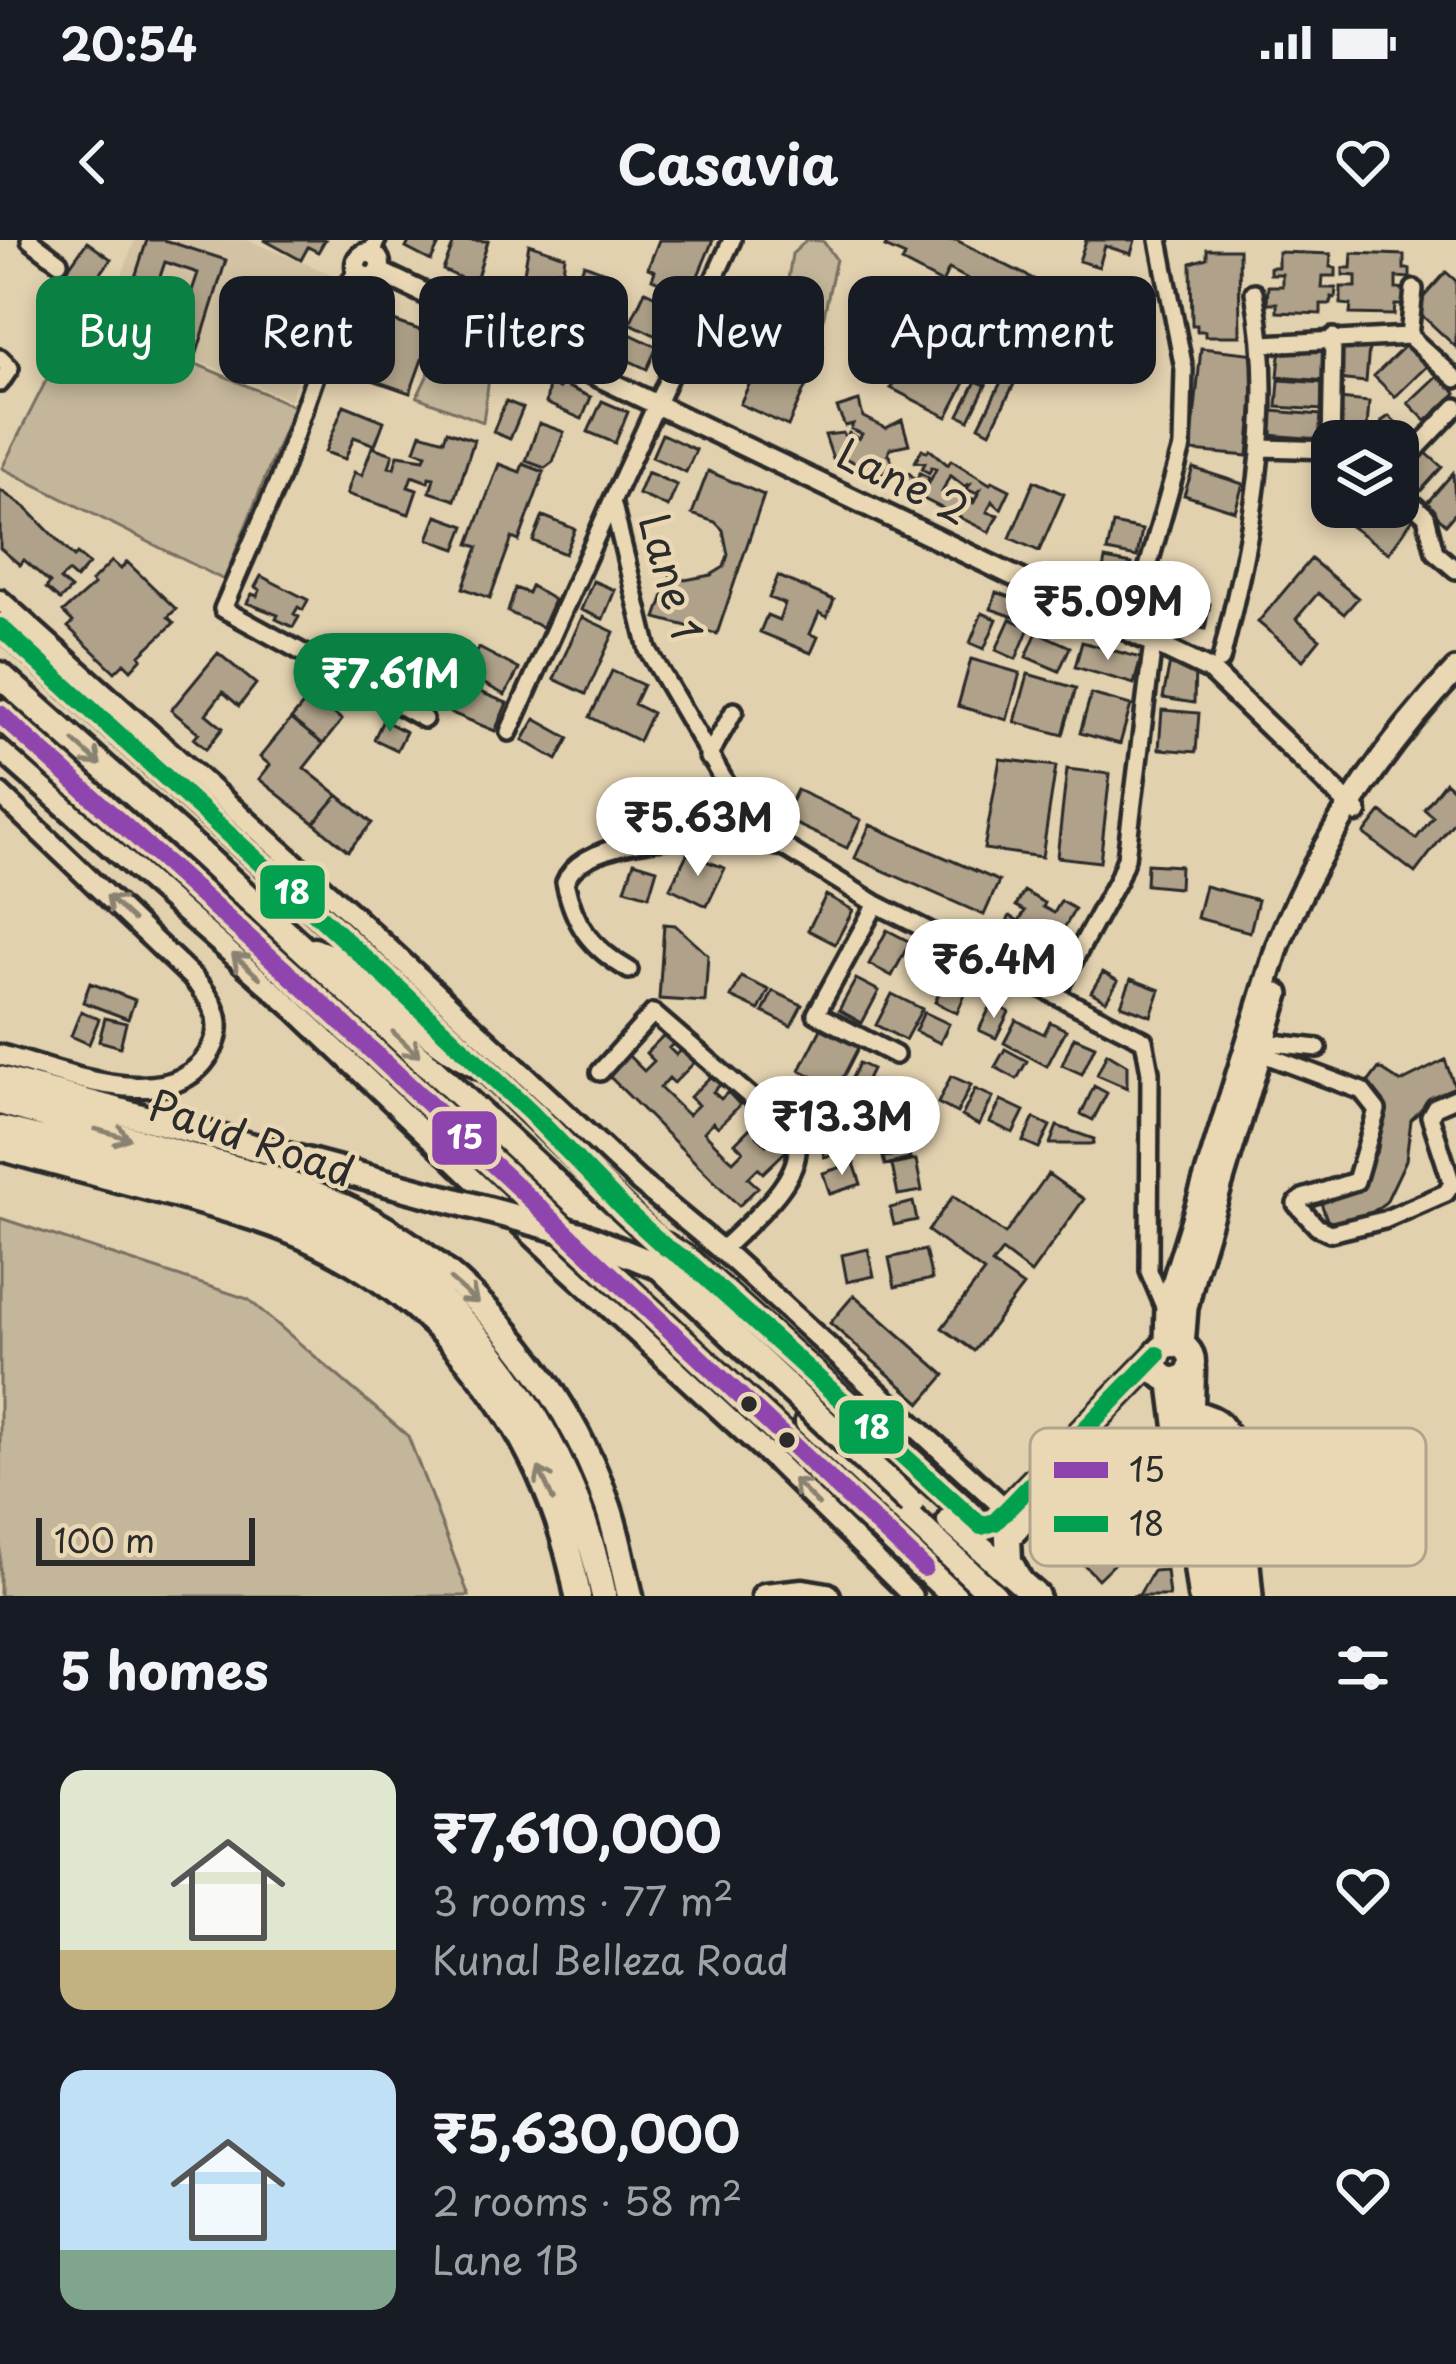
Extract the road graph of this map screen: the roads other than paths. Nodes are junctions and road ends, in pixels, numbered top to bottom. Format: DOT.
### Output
graph roads {
  1 [pos="30,240"];
  2 [pos="732,240"];
  3 [pos="1159,240"];
  4 [pos="367,255"];
  5 [pos="59,262"];
  6 [pos="1414,289"];
  7 [pos="1254,292"];
  8 [pos="1409,336"];
  9 [pos="1334,338"];
  10 [pos="1264,344"];
  11 [pos="0,358"];
  12 [pos="1456,379"];
  13 [pos="0,383"];
  14 [pos="655,402"];
  15 [pos="1456,407"];
  16 [pos="1333,420"];
  17 [pos="1419,446"];
  18 [pos="1262,448"];
  19 [pos="1311,449"];
  20 [pos="612,501"];
  21 [pos="1419,510"];
  22 [pos="1456,570"];
  23 [pos="0,600"];
  24 [pos="0,627"];
  25 [pos="1130,631"];
  26 [pos="1154,643"];
  27 [pos="1220,660"];
  28 [pos="1456,670"];
  29 [pos="0,675"];
  30 [pos="1456,686"];
  31 [pos="734,711"];
  32 [pos="0,714"];
  33 [pos="424,719"];
  34 [pos="509,732"];
  35 [pos="0,750"];
  36 [pos="708,757"];
  37 [pos="0,794"];
  38 [pos="1353,808"];
  39 [pos="784,847"];
  40 [pos="876,904"];
  41 [pos="300,946"];
  42 [pos="628,970"];
  43 [pos="1055,995"];
  44 [pos="1262,1048"];
  45 [pos="1318,1048"];
  46 [pos="0,1055"];
  47 [pos="895,1055"];
  48 [pos="480,1066"];
  49 [pos="600,1072"];
  50 [pos="0,1079"];
  51 [pos="1456,1098"];
  52 [pos="0,1102"];
  53 [pos="0,1129"];
  54 [pos="0,1147"];
  55 [pos="664,1246"];
  56 [pos="721,1250"];
  57 [pos="1166,1311"];
  58 [pos="1172,1361"];
  59 [pos="1191,1407"];
  60 [pos="1104,1428"];
  61 [pos="1180,1428"];
  62 [pos="1194,1428"];
  63 [pos="1204,1428"];
  64 [pos="1226,1428"];
  65 [pos="1030,1500"];
  66 [pos="1014,1516"];
  67 [pos="1197,1566"];
  68 [pos="1215,1566"];
  69 [pos="1234,1566"];
  70 [pos="1251,1566"];
  71 [pos="1023,1592"];
  72 [pos="578,1596"];
  73 [pos="604,1596"];
  74 [pos="630,1596"];
  75 [pos="765,1596"];
  76 [pos="827,1596"];
  77 [pos="912,1596"];
  78 [pos="954,1596"];
  79 [pos="994,1596"];
  80 [pos="1201,1596"];
  81 [pos="1219,1596"];
  82 [pos="1238,1596"];
  83 [pos="1254,1596"];
  1 -- 5 [label="street"];
  2 -- 14 [label="street, Lane 1"];
  3 -- 25 [label="street"];
  4 -- 14 [label="street, Lane 2"];
  4 -- 33 [label="street"];
  6 -- 8 [label="street"];
  7 -- 10 [label="street"];
  8 -- 9 [label="street"];
  8 -- 12 [label="street"];
  9 -- 10 [label="street"];
  9 -- 16 [label="street"];
  10 -- 18 [label="street"];
  11 -- 13 [label="street"];
  14 -- 20 [label="street, Lane 1"];
  14 -- 25 [label="street, Lane 2"];
  15 -- 17 [label="street"];
  18 -- 19 [label="street"];
  18 -- 27 [label="street"];
  20 -- 34 [label="street"];
  20 -- 36 [label="street, Lane 1"];
  21 -- 22 [label="street"];
  23 -- 56 [label="street"];
  24 -- 48 [label="street"];
  25 -- 26 [label="street, Lane 2"];
  26 -- 38 [label="street, Lane 2"];
  26 -- 43 [label="street"];
  28 -- 38 [label="main road"];
  29 -- 41 [label="main road, one-way"];
  30 -- 38 [label="main road"];
  31 -- 36 [label="street"];
  32 -- 78 [label="main road"];
  77 -- 35 [label="street, one-way"];
  36 -- 39 [label="street, Lane 1"];
  46 -- 37 [label="street, one-way"];
  38 -- 44 [label="main road"];
  38 -- 57 [label="main road"];
  39 -- 40 [label="street, Lane 1"];
  39 -- 42 [label="street"];
  40 -- 43 [label="street, Lane 1"];
  40 -- 47 [label="street"];
  41 -- 48 [label="main road"];
  41 -- 79 [label="main road, one-way"];
  43 -- 57 [label="street, Lane 1"];
  44 -- 45 [label="street"];
  44 -- 51 [label="street"];
  44 -- 58 [label="main road"];
  48 -- 55 [label="street"];
  49 -- 56 [label="street"];
  50 -- 71 [label="main road, bridge"];
  52 -- 74 [label="main road, Paud Road, one-way"];
  53 -- 73 [label="main road"];
  72 -- 54 [label="main road, Paud Road, one-way"];
  55 -- 66 [label="main road"];
  55 -- 71 [label="main road"];
  56 -- 66 [label="street"];
  57 -- 58 [label="main road"];
  58 -- 59 [label="main road"];
  58 -- 60 [label="main road"];
  58 -- 61 [label="main road"];
  59 -- 62 [label="main road"];
  59 -- 63 [label="main road"];
  59 -- 64 [label="street"];
  65 -- 66 [label="main road"];
  66 -- 71 [label="main road"];
  67 -- 80 [label="main road"];
  68 -- 81 [label="main road"];
  69 -- 82 [label="main road"];
  70 -- 83 [label="street"];
  75 -- 76 [label="main road"];
}
